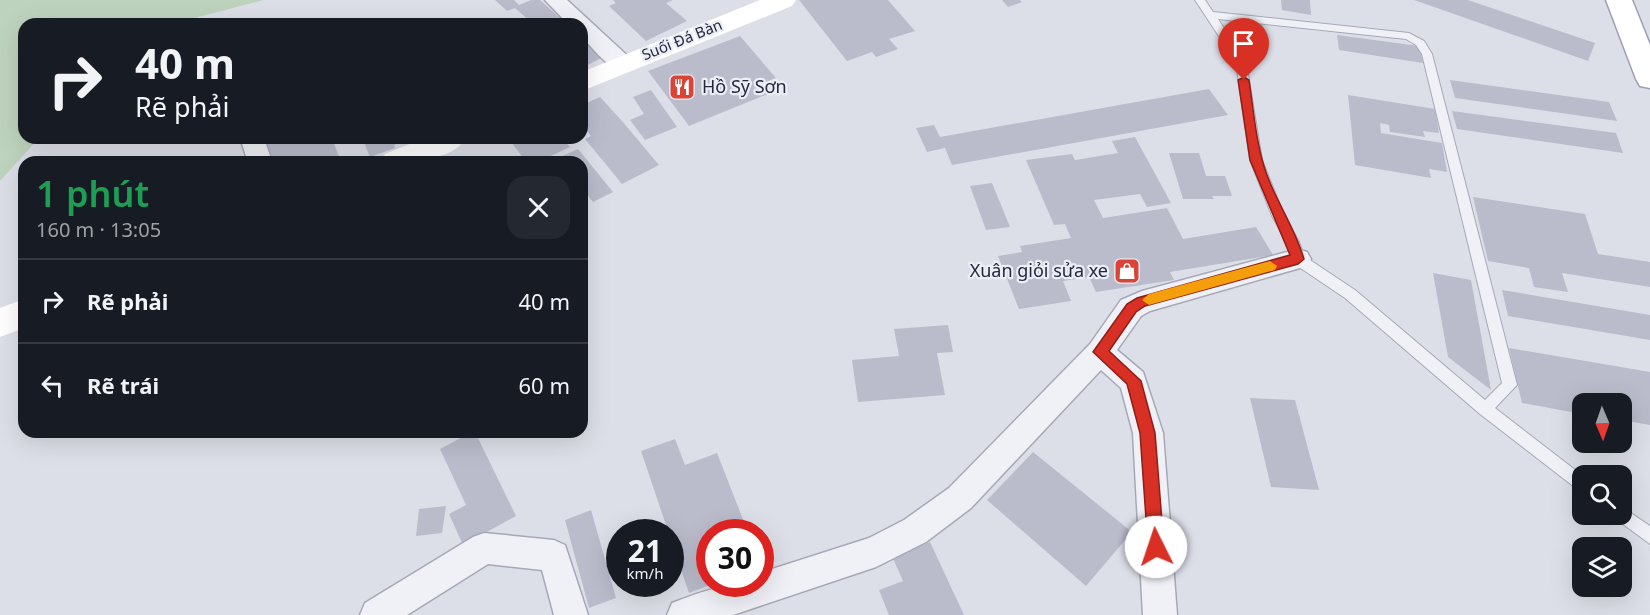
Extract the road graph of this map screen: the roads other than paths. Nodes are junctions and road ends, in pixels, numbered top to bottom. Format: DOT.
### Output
graph roads {
  1 [pos="555,0"];
  2 [pos="783,0"];
  3 [pos="1200,0"];
  4 [pos="1619,0"];
  5 [pos="1210,15"];
  6 [pos="574,18"];
  7 [pos="588,32"];
  8 [pos="623,64"];
  9 [pos="1650,78"];
  10 [pos="588,79"];
  11 [pos="438,144"];
  12 [pos="409,156"];
  13 [pos="1298,259"];
  14 [pos="18,316"];
  15 [pos="0,323"];
  16 [pos="1100,352"];
  17 [pos="1485,409"];
  18 [pos="1572,476"];
  19 [pos="1632,522"];
  20 [pos="1650,536"];
  21 [pos="377,615"];
  22 [pos="571,615"];
  23 [pos="684,615"];
  24 [pos="1160,615"];
  1 -- 6 [label="street"];
  2 -- 8 [label="street, Suối Đá Bàn"];
  3 -- 5 [label="lane"];
  4 -- 9 [label="street"];
  5 -- 13 [label="lane"];
  5 -- 17 [label="lane"];
  7 -- 8 [label="street"];
  8 -- 10 [label="street, Suối Đá Bàn"];
  11 -- 12 [label="street"];
  13 -- 16 [label="street"];
  13 -- 17 [label="lane"];
  14 -- 15 [label="street"];
  16 -- 23 [label="street"];
  16 -- 24 [label="street"];
  17 -- 18 [label="lane"];
  19 -- 20 [label="lane"];
  21 -- 22 [label="street"];
}
